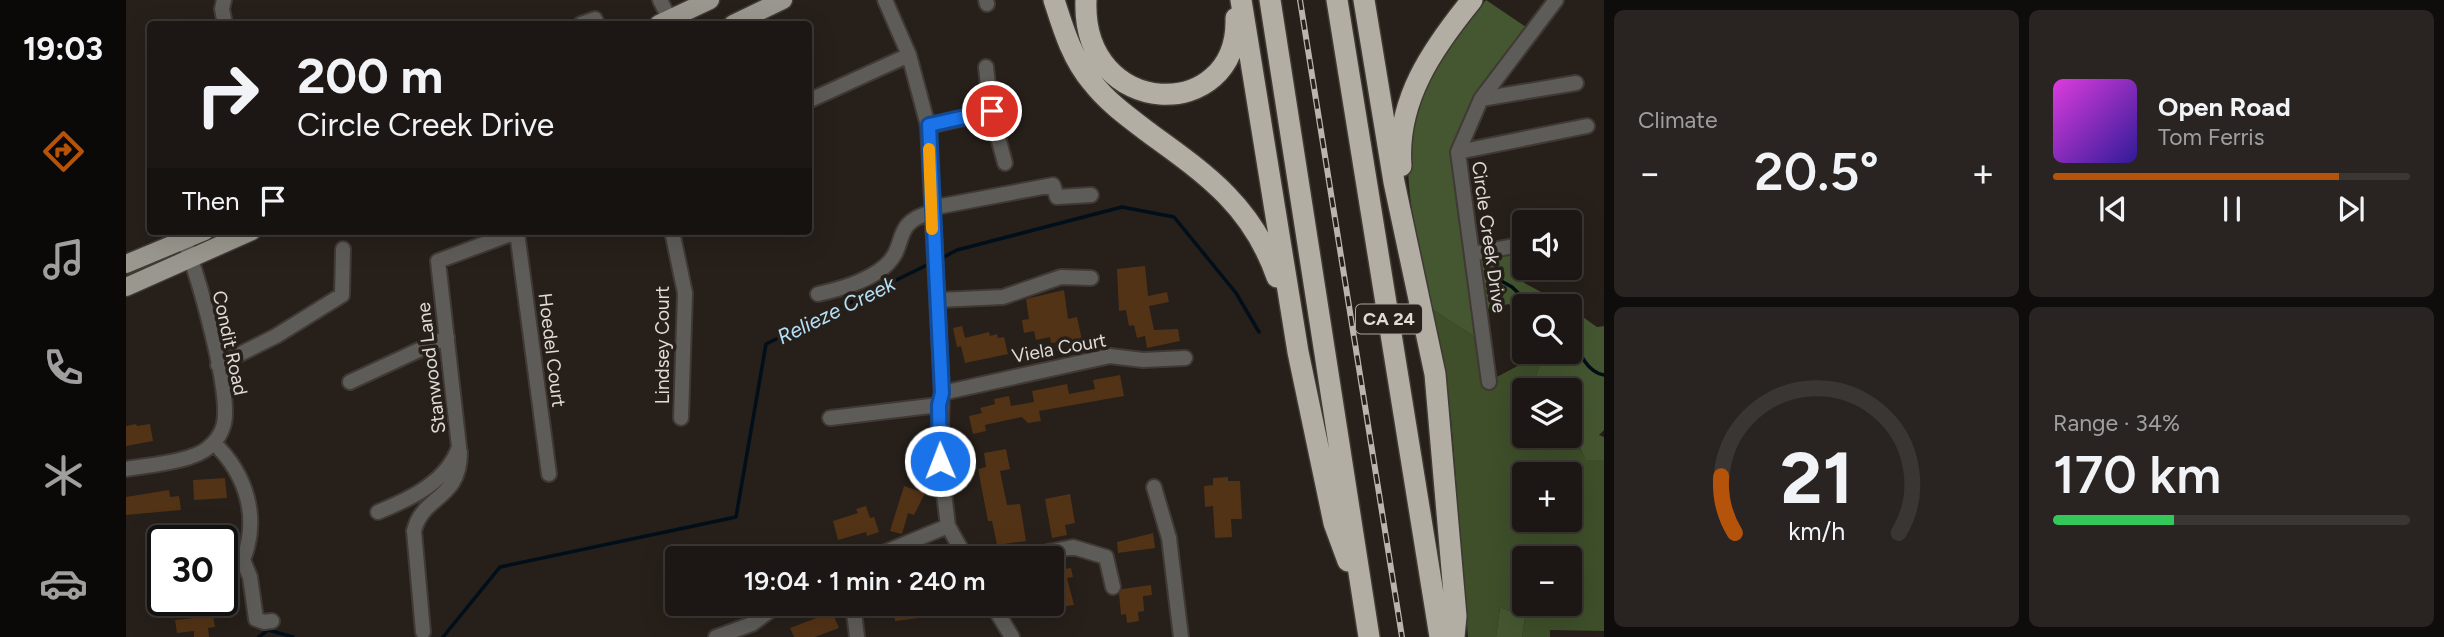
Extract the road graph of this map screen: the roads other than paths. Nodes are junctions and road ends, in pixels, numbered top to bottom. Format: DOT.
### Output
graph roads {
  1 [pos="224,0"];
  2 [pos="660,0"];
  3 [pos="710,0"];
  4 [pos="783,0"];
  5 [pos="904,0"];
  6 [pos="1054,0"];
  7 [pos="1086,0"];
  8 [pos="1235,0"];
  9 [pos="1241,0"];
  10 [pos="1270,0"];
  11 [pos="1337,0"];
  12 [pos="1364,0"];
  13 [pos="1472,0"];
  14 [pos="1556,0"];
  15 [pos="886,3"];
  16 [pos="224,21"];
  17 [pos="665,21"];
  18 [pos="667,21"];
  19 [pos="739,21"];
  20 [pos="909,55"];
  21 [pos="986,66"];
  22 [pos="1576,83"];
  23 [pos="812,99"];
  24 [pos="1481,99"];
  25 [pos="992,111"];
  26 [pos="929,125"];
  27 [pos="1587,126"];
  28 [pos="1458,152"];
  29 [pos="1005,163"];
  30 [pos="1091,195"];
  31 [pos="932,210"];
  32 [pos="197,235"];
  33 [pos="243,235"];
  34 [pos="507,235"];
  35 [pos="518,235"];
  36 [pos="673,235"];
  37 [pos="1406,237"];
  38 [pos="184,241"];
  39 [pos="1512,246"];
  40 [pos="343,249"];
  41 [pos="1472,254"];
  42 [pos="192,259"];
  43 [pos="126,264"];
  44 [pos="1091,278"];
  45 [pos="126,287"];
  46 [pos="818,294"];
  47 [pos="938,300"];
  48 [pos="447,337"];
  49 [pos="1298,352"];
  50 [pos="1185,358"];
  51 [pos="218,365"];
  52 [pos="350,382"];
  53 [pos="1489,382"];
  54 [pos="940,399"];
  55 [pos="681,418"];
  56 [pos="830,418"];
  57 [pos="214,443"];
  58 [pos="459,447"];
  59 [pos="126,469"];
  60 [pos="548,474"];
  61 [pos="1154,487"];
  62 [pos="377,513"];
  63 [pos="948,526"];
  64 [pos="900,546"];
  65 [pos="959,546"];
  66 [pos="1064,549"];
  67 [pos="1112,587"];
  68 [pos="1364,609"];
  69 [pos="763,616"];
  70 [pos="854,616"];
  71 [pos="999,616"];
  72 [pos="272,621"];
  73 [pos="423,632"];
  74 [pos="716,637"];
  75 [pos="857,637"];
  76 [pos="1012,637"];
  77 [pos="1181,637"];
  78 [pos="1369,637"];
  79 [pos="1440,637"];
  80 [pos="1454,637"];
  1 -- 16 [label="street"];
  2 -- 17 [label="street"];
  3 -- 18 [label="main road"];
  4 -- 19 [label="main road"];
  5 -- 15 [label="street"];
  6 -- 49 [label="highway"];
  7 -- 8 [label="highway"];
  9 -- 49 [label="highway"];
  10 -- 68 [label="highway"];
  11 -- 79 [label="highway, CA 24"];
  12 -- 37 [label="highway"];
  13 -- 37 [label="highway"];
  14 -- 24 [label="street, Circle Creek Drive"];
  15 -- 20 [label="street"];
  20 -- 23 [label="street"];
  20 -- 26 [label="street"];
  21 -- 25 [label="street"];
  22 -- 24 [label="street"];
  24 -- 28 [label="street, Circle Creek Drive"];
  25 -- 26 [label="street"];
  25 -- 29 [label="street"];
  26 -- 31 [label="street"];
  27 -- 28 [label="street"];
  28 -- 41 [label="street, Circle Creek Drive"];
  30 -- 31 [label="street"];
  31 -- 46 [label="street"];
  31 -- 47 [label="street"];
  32 -- 38 [label="main road"];
  33 -- 42 [label="main road"];
  34 -- 48 [label="street, Stanwood Lane"];
  35 -- 60 [label="street, Hoedel Court"];
  36 -- 55 [label="street, Lindsey Court"];
  37 -- 80 [label="highway"];
  38 -- 42 [label="street, Condit Road"];
  38 -- 43 [label="main road"];
  39 -- 41 [label="street"];
  40 -- 51 [label="street"];
  41 -- 53 [label="street, Circle Creek Drive"];
  42 -- 45 [label="main road"];
  42 -- 51 [label="street, Condit Road"];
  44 -- 47 [label="street"];
  47 -- 54 [label="street"];
  48 -- 52 [label="street"];
  48 -- 58 [label="street, Stanwood Lane"];
  49 -- 68 [label="highway"];
  50 -- 54 [label="street, Viela Court"];
  51 -- 57 [label="street, Condit Road"];
  54 -- 56 [label="street, Viela Court"];
  54 -- 63 [label="street"];
  57 -- 59 [label="street"];
  57 -- 72 [label="street"];
  58 -- 62 [label="street, Stanwood Lane"];
  58 -- 73 [label="street"];
  61 -- 77 [label="street"];
  63 -- 64 [label="street"];
  63 -- 65 [label="street"];
  66 -- 67 [label="street"];
  68 -- 78 [label="highway"];
  69 -- 74 [label="street"];
  70 -- 75 [label="street"];
  71 -- 76 [label="street"];
}
